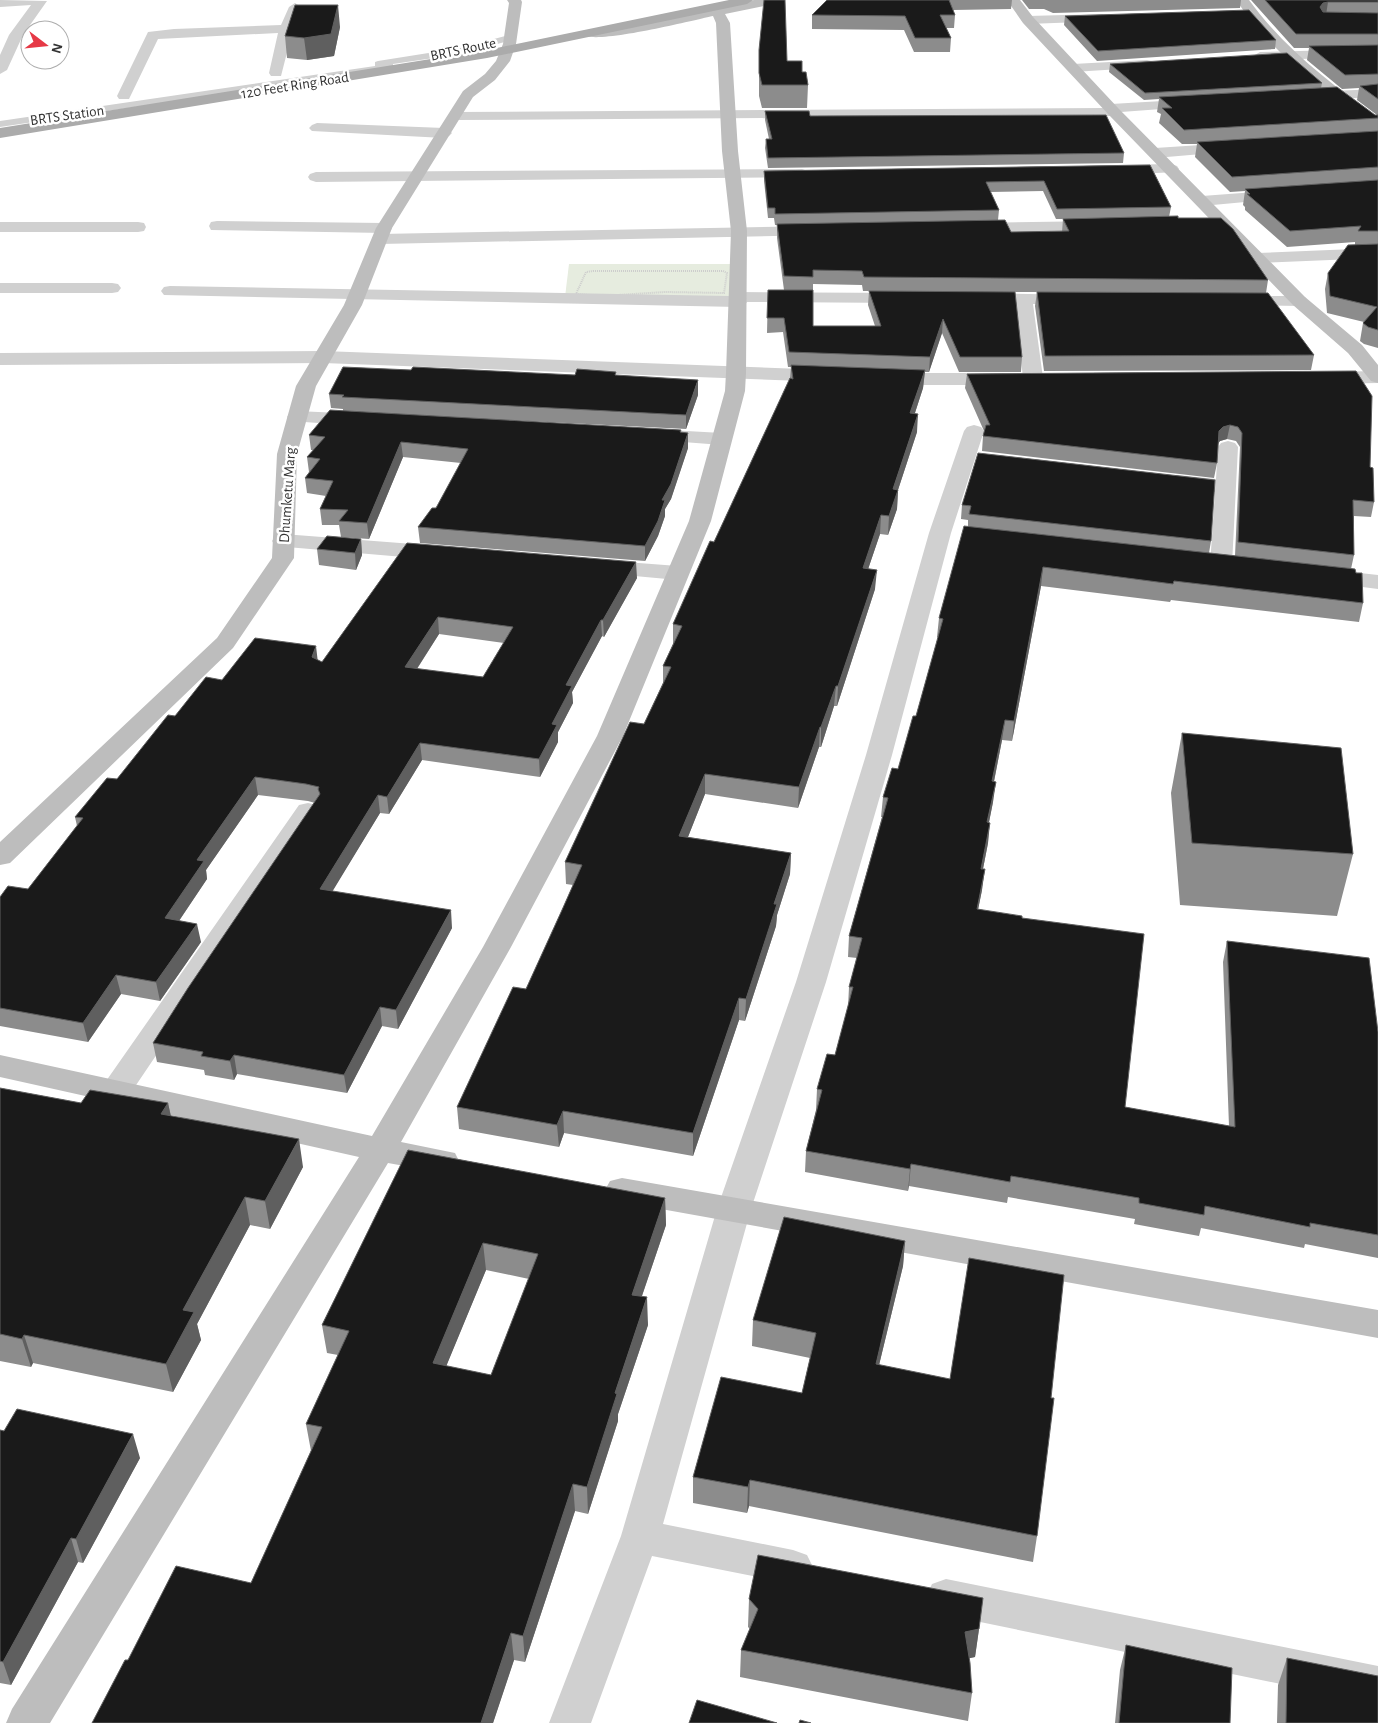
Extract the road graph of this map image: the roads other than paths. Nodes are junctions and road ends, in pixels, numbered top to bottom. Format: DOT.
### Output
graph roads {
  1 [pos="41,0"];
  2 [pos="514,0"];
  3 [pos="748,0"];
  4 [pos="773,0"];
  5 [pos="1013,0"];
  6 [pos="1242,0"];
  7 [pos="0,3"];
  8 [pos="715,6"];
  9 [pos="295,7"];
  10 [pos="1231,14"];
  11 [pos="1251,14"];
  12 [pos="1115,18"];
  13 [pos="1028,20"];
  14 [pos="286,29"];
  15 [pos="589,34"];
  16 [pos="16,35"];
  17 [pos="0,36"];
  18 [pos="508,44"];
  19 [pos="489,45"];
  20 [pos="1378,53"];
  21 [pos="1289,54"];
  22 [pos="1250,57"];
  23 [pos="416,58"];
  24 [pos="428,60"];
  25 [pos="1162,63"];
  26 [pos="0,68"];
  27 [pos="1073,68"];
  28 [pos="276,73"];
  29 [pos="1378,93"];
  30 [pos="468,94"];
  31 [pos="1338,95"];
  32 [pos="124,96"];
  33 [pos="1298,97"];
  34 [pos="1210,102"];
  35 [pos="1113,110"];
  36 [pos="0,114"];
  37 [pos="728,115"];
  38 [pos="455,116"];
  39 [pos="17,121"];
  40 [pos="0,124"];
  41 [pos="1378,125"];
  42 [pos="317,128"];
  43 [pos="0,132"];
  44 [pos="444,134"];
  45 [pos="1242,148"];
  46 [pos="1155,153"];
  47 [pos="1171,169"];
  48 [pos="1103,170"];
  49 [pos="814,174"];
  50 [pos="732,175"];
  51 [pos="316,177"];
  52 [pos="415,178"];
  53 [pos="1300,194"];
  54 [pos="1202,201"];
  55 [pos="1224,223"];
  56 [pos="1197,224"];
  57 [pos="217,226"];
  58 [pos="1118,226"];
  59 [pos="0,227"];
  60 [pos="138,227"];
  61 [pos="961,228"];
  62 [pos="739,231"];
  63 [pos="833,231"];
  64 [pos="382,234"];
  65 [pos="1378,253"];
  66 [pos="1257,258"];
  67 [pos="0,288"];
  68 [pos="112,288"];
  69 [pos="170,291"];
  70 [pos="358,296"];
  71 [pos="925,298"];
  72 [pos="964,298"];
  73 [pos="738,299"];
  74 [pos="1022,299"];
  75 [pos="1091,300"];
  76 [pos="1218,301"];
  77 [pos="1299,301"];
  78 [pos="323,357"];
  79 [pos="0,359"];
  80 [pos="736,373"];
  81 [pos="1378,377"];
  82 [pos="1308,378"];
  83 [pos="297,417"];
  84 [pos="379,421"];
  85 [pos="974,431"];
  86 [pos="628,434"];
  87 [pos="722,439"];
  88 [pos="1228,447"];
  89 [pos="1158,479"];
  90 [pos="1225,487"];
  91 [pos="283,540"];
  92 [pos="461,555"];
  93 [pos="580,565"];
  94 [pos="1220,565"];
  95 [pos="678,573"];
  96 [pos="1305,574"];
  97 [pos="1378,582"];
  98 [pos="308,811"];
  99 [pos="0,857"];
  100 [pos="0,1066"];
  101 [pos="114,1092"];
  102 [pos="380,1150"];
  103 [pos="469,1165"];
  104 [pos="597,1186"];
  105 [pos="734,1209"];
  106 [pos="1378,1324"];
  107 [pos="640,1536"];
  108 [pos="824,1573"];
  109 [pos="912,1591"];
  110 [pos="1378,1685"];
  111 [pos="27,1723"];
  112 [pos="570,1723"];
  1 -- 7 [label="street"];
  1 -- 16 [label="street"];
  2 -- 18 [label="street"];
  3 -- 15 [label="main road, 120 Feet Ring Road"];
  4 -- 8 [label="street"];
  5 -- 13 [label="street"];
  6 -- 11 [label="street"];
  8 -- 15 [label="street"];
  8 -- 18 [label="main road"];
  8 -- 37 [label="street"];
  9 -- 14 [label="street"];
  10 -- 11 [label="street"];
  11 -- 21 [label="street"];
  12 -- 13 [label="street"];
  13 -- 27 [label="street"];
  14 -- 28 [label="street"];
  14 -- 32 [label="street"];
  15 -- 18 [label="main road, 120 Feet Ring Road"];
  16 -- 17 [label="street"];
  16 -- 26 [label="street"];
  18 -- 19 [label="main road, 120 Feet Ring Road"];
  18 -- 30 [label="street"];
  19 -- 23 [label="lane, BRTS Route"];
  19 -- 24 [label="lane, BRTS Route"];
  19 -- 28 [label="main road, 120 Feet Ring Road"];
  19 -- 30 [label="street"];
  19 -- 43 [label="main road, 120 Feet Ring Road"];
  20 -- 21 [label="street"];
  21 -- 22 [label="street"];
  21 -- 31 [label="street"];
  23 -- 39 [label="lane, BRTS Station"];
  24 -- 39 [label="lane, BRTS Station"];
  25 -- 27 [label="street"];
  27 -- 35 [label="street"];
  28 -- 32 [label="main road, 120 Feet Ring Road"];
  29 -- 31 [label="street"];
  30 -- 38 [label="street, Dhumketu Marg"];
  31 -- 33 [label="street"];
  31 -- 41 [label="street"];
  32 -- 36 [label="main road, 120 Feet Ring Road"];
  34 -- 35 [label="street"];
  35 -- 37 [label="street"];
  35 -- 46 [label="street"];
  37 -- 38 [label="street"];
  37 -- 50 [label="street"];
  38 -- 44 [label="street, Dhumketu Marg"];
  39 -- 40 [label="lane"];
  42 -- 44 [label="street"];
  44 -- 52 [label="street, Dhumketu Marg"];
  45 -- 46 [label="street"];
  46 -- 47 [label="street"];
  47 -- 48 [label="street"];
  47 -- 54 [label="street"];
  49 -- 50 [label="street"];
  50 -- 52 [label="street"];
  50 -- 62 [label="street"];
  51 -- 52 [label="street"];
  52 -- 64 [label="street, Dhumketu Marg"];
  53 -- 54 [label="street"];
  54 -- 55 [label="street"];
  55 -- 56 [label="street"];
  55 -- 66 [label="street"];
  57 -- 64 [label="street"];
  58 -- 61 [label="street"];
  59 -- 60 [label="street"];
  62 -- 63 [label="street"];
  62 -- 64 [label="street"];
  62 -- 73 [label="street"];
  64 -- 70 [label="street, Dhumketu Marg"];
  65 -- 66 [label="street"];
  66 -- 77 [label="street"];
  67 -- 68 [label="street"];
  69 -- 70 [label="street"];
  70 -- 73 [label="street"];
  70 -- 78 [label="street, Dhumketu Marg"];
  71 -- 73 [label="street"];
  72 -- 74 [label="street"];
  73 -- 80 [label="street"];
  74 -- 75 [label="street"];
  74 -- 80 [label="street"];
  76 -- 77 [label="street"];
  77 -- 81 [label="street"];
  78 -- 79 [label="street"];
  78 -- 80 [label="street"];
  78 -- 83 [label="street, Dhumketu Marg"];
  80 -- 87 [label="street"];
  81 -- 82 [label="street"];
  83 -- 84 [label="street"];
  83 -- 91 [label="street, Dhumketu Marg"];
  85 -- 105 [label="street"];
  86 -- 87 [label="street"];
  87 -- 95 [label="street"];
  88 -- 90 [label="street"];
  89 -- 90 [label="street"];
  90 -- 94 [label="street"];
  91 -- 92 [label="street"];
  91 -- 99 [label="street, Dhumketu Marg"];
  93 -- 95 [label="street"];
  95 -- 102 [label="street"];
  96 -- 97 [label="street"];
  98 -- 101 [label="street"];
  100 -- 101 [label="street"];
  101 -- 102 [label="street"];
  102 -- 103 [label="street"];
  102 -- 111 [label="street"];
  104 -- 105 [label="street"];
  105 -- 106 [label="street"];
  105 -- 107 [label="street"];
  107 -- 108 [label="street"];
  107 -- 112 [label="street"];
  109 -- 110 [label="street"];
}
